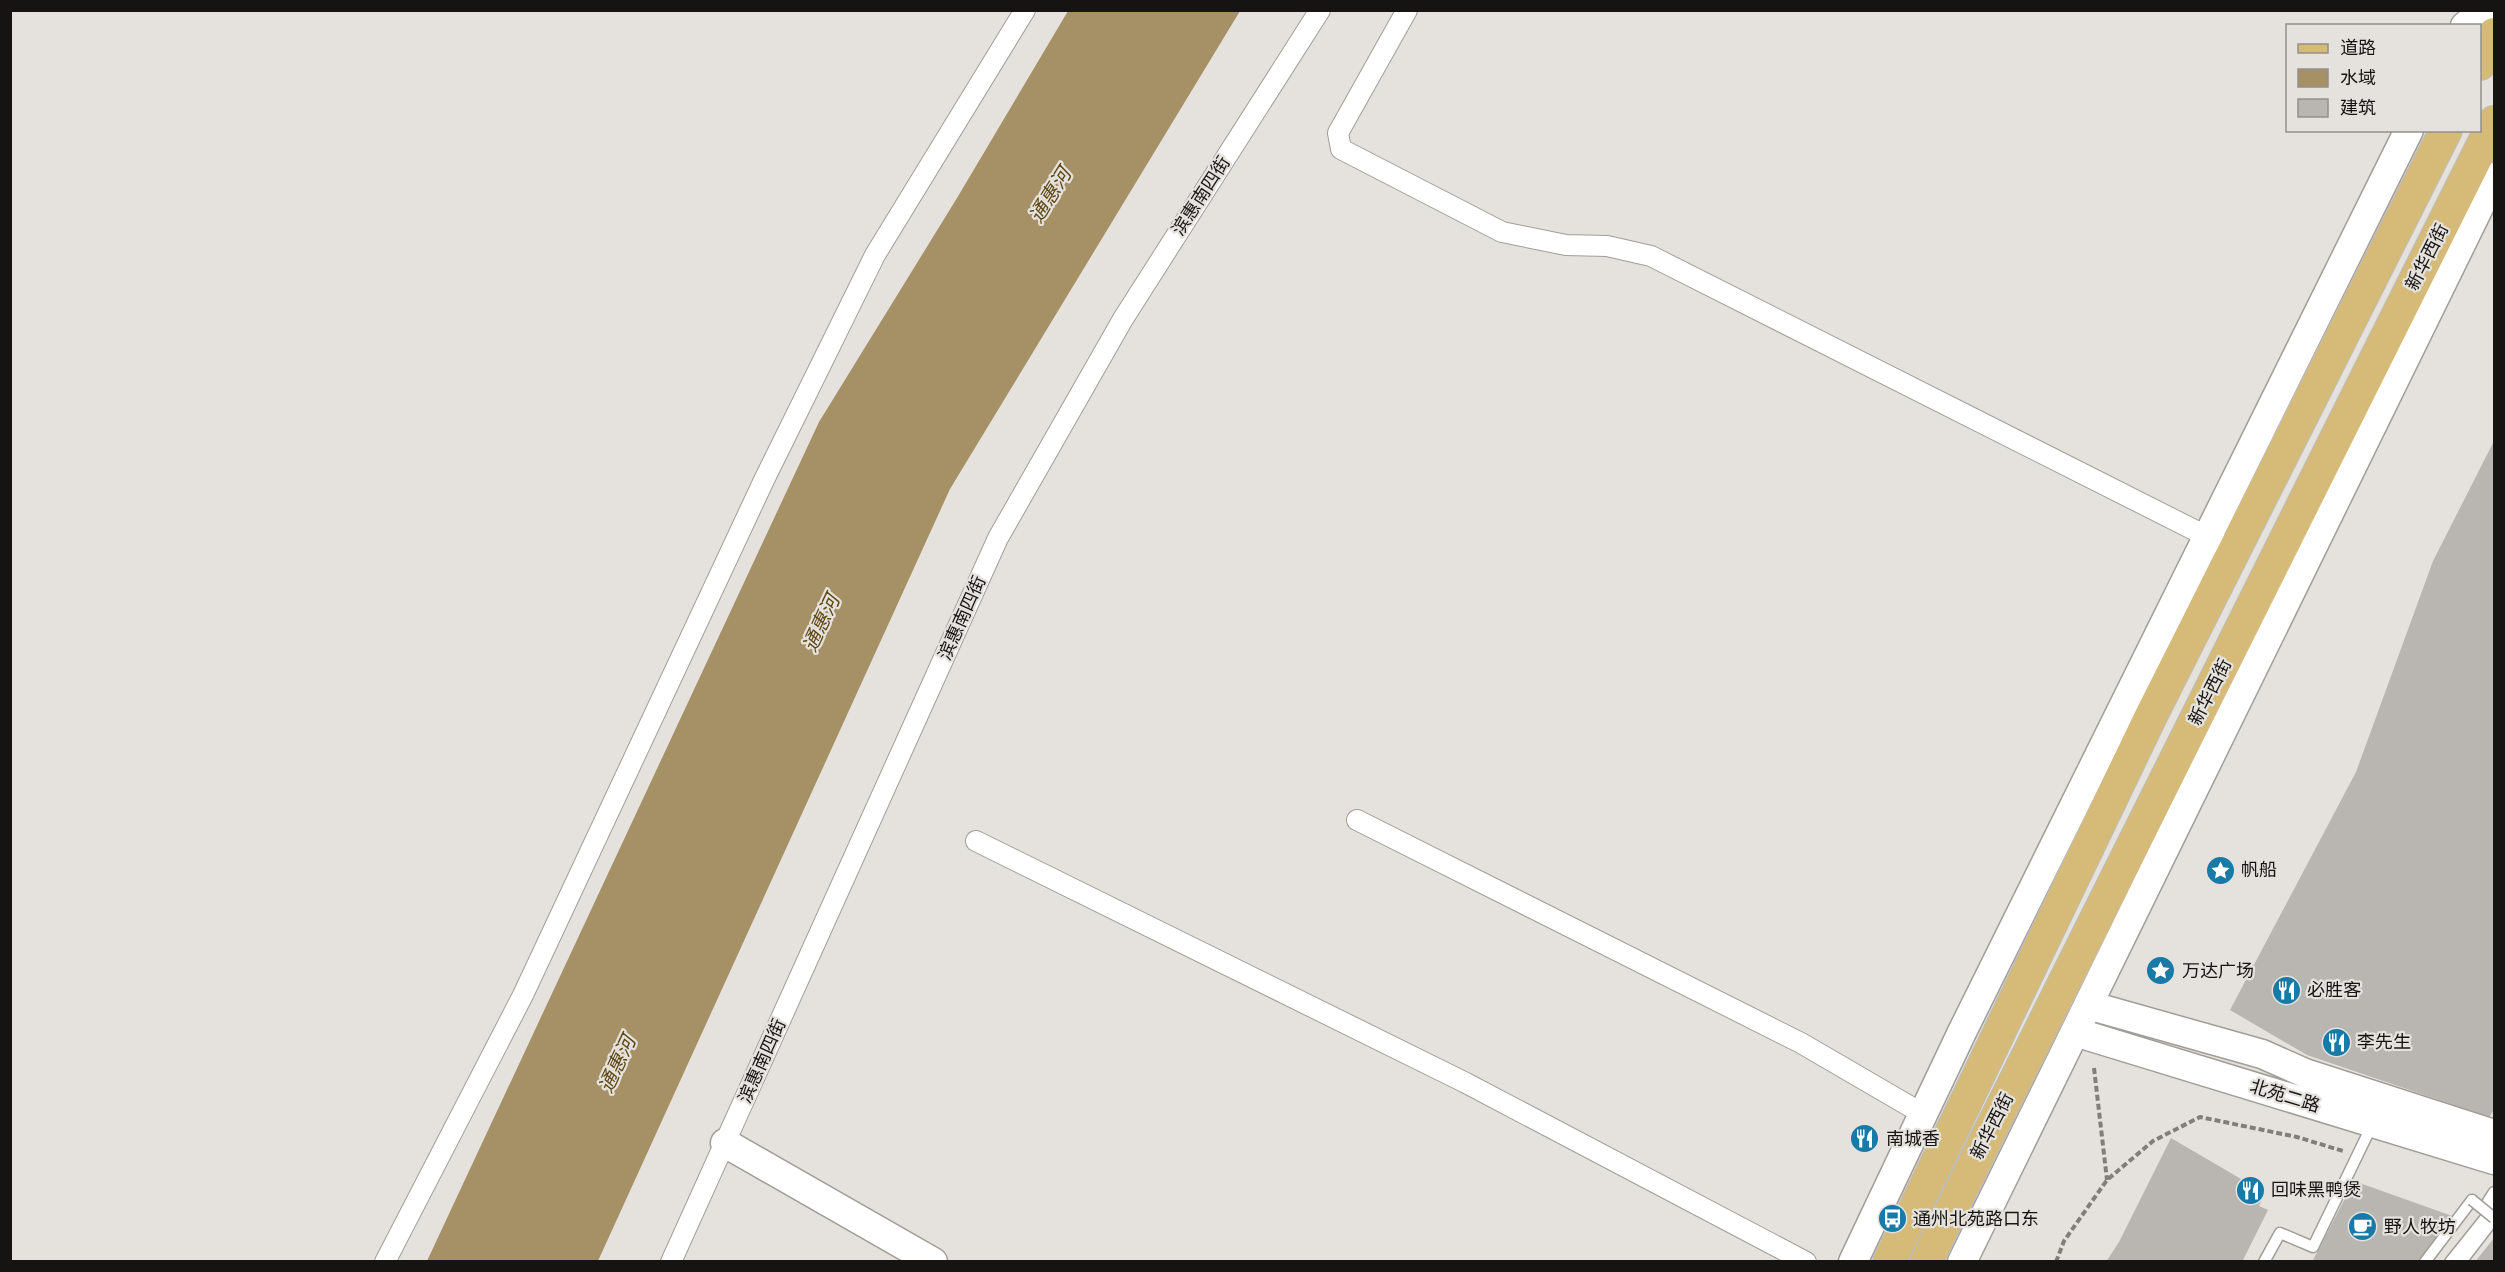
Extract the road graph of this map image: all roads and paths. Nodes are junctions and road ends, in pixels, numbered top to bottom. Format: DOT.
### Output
graph roads {
  1 [pos="1025,10"];
  2 [pos="1320,10"];
  3 [pos="1407,10"];
  4 [pos="2485,10"];
  5 [pos="2468,24"];
  6 [pos="2494,34"];
  7 [pos="2481,62"];
  8 [pos="2494,122"];
  9 [pos="2408,132"];
  10 [pos="2445,132"];
  11 [pos="2494,177"];
  12 [pos="2221,543"];
  13 [pos="1357,820"];
  14 [pos="976,841"];
  15 [pos="2088,1005"];
  16 [pos="2075,1032"];
  17 [pos="2094,1068"];
  18 [pos="1923,1114"];
  19 [pos="2373,1123"];
  20 [pos="2494,1134"];
  21 [pos="725,1143"];
  22 [pos="2357,1156"];
  23 [pos="2494,1160"];
  24 [pos="2107,1180"];
  25 [pos="2494,1191"];
  26 [pos="2489,1207"];
  27 [pos="2494,1219"];
  28 [pos="385,1262"];
  29 [pos="671,1262"];
  30 [pos="933,1262"];
  31 [pos="1806,1262"];
  32 [pos="1853,1262"];
  33 [pos="1889,1262"];
  34 [pos="1926,1262"];
  35 [pos="1962,1262"];
  36 [pos="2056,1262"];
  37 [pos="2264,1262"];
  38 [pos="2425,1262"];
  39 [pos="2450,1262"];
  40 [pos="2461,1262"];
  1 -- 28 [label="street"];
  2 -- 21 [label="street, 滨惠南四街"];
  3 -- 12 [label="street"];
  4 -- 5 [label="street"];
  6 -- 7 [label="main road"];
  8 -- 34 [label="main road, 新华西街"];
  9 -- 12 [label="street"];
  10 -- 12 [label="main road, 新华西街"];
  11 -- 15 [label="street"];
  12 -- 18 [label="street"];
  12 -- 33 [label="main road, 新华西街"];
  13 -- 18 [label="street"];
  14 -- 31 [label="street"];
  15 -- 16 [label="street"];
  15 -- 20 [label="street, 北苑二路"];
  16 -- 19 [label="street, 北苑二路"];
  16 -- 35 [label="street"];
  17 -- 24 [label="path"];
  18 -- 32 [label="street"];
  19 -- 22 [label="lane"];
  19 -- 23 [label="street, 北苑二路"];
  21 -- 29 [label="street, 滨惠南四街"];
  21 -- 30 [label="street"];
  22 -- 24 [label="path"];
  22 -- 37 [label="lane"];
  24 -- 36 [label="path"];
  25 -- 26 [label="lane"];
  26 -- 27 [label="lane, bridge"];
  26 -- 38 [label="lane, bridge"];
  26 -- 39 [label="lane"];
  27 -- 40 [label="lane"];
}
